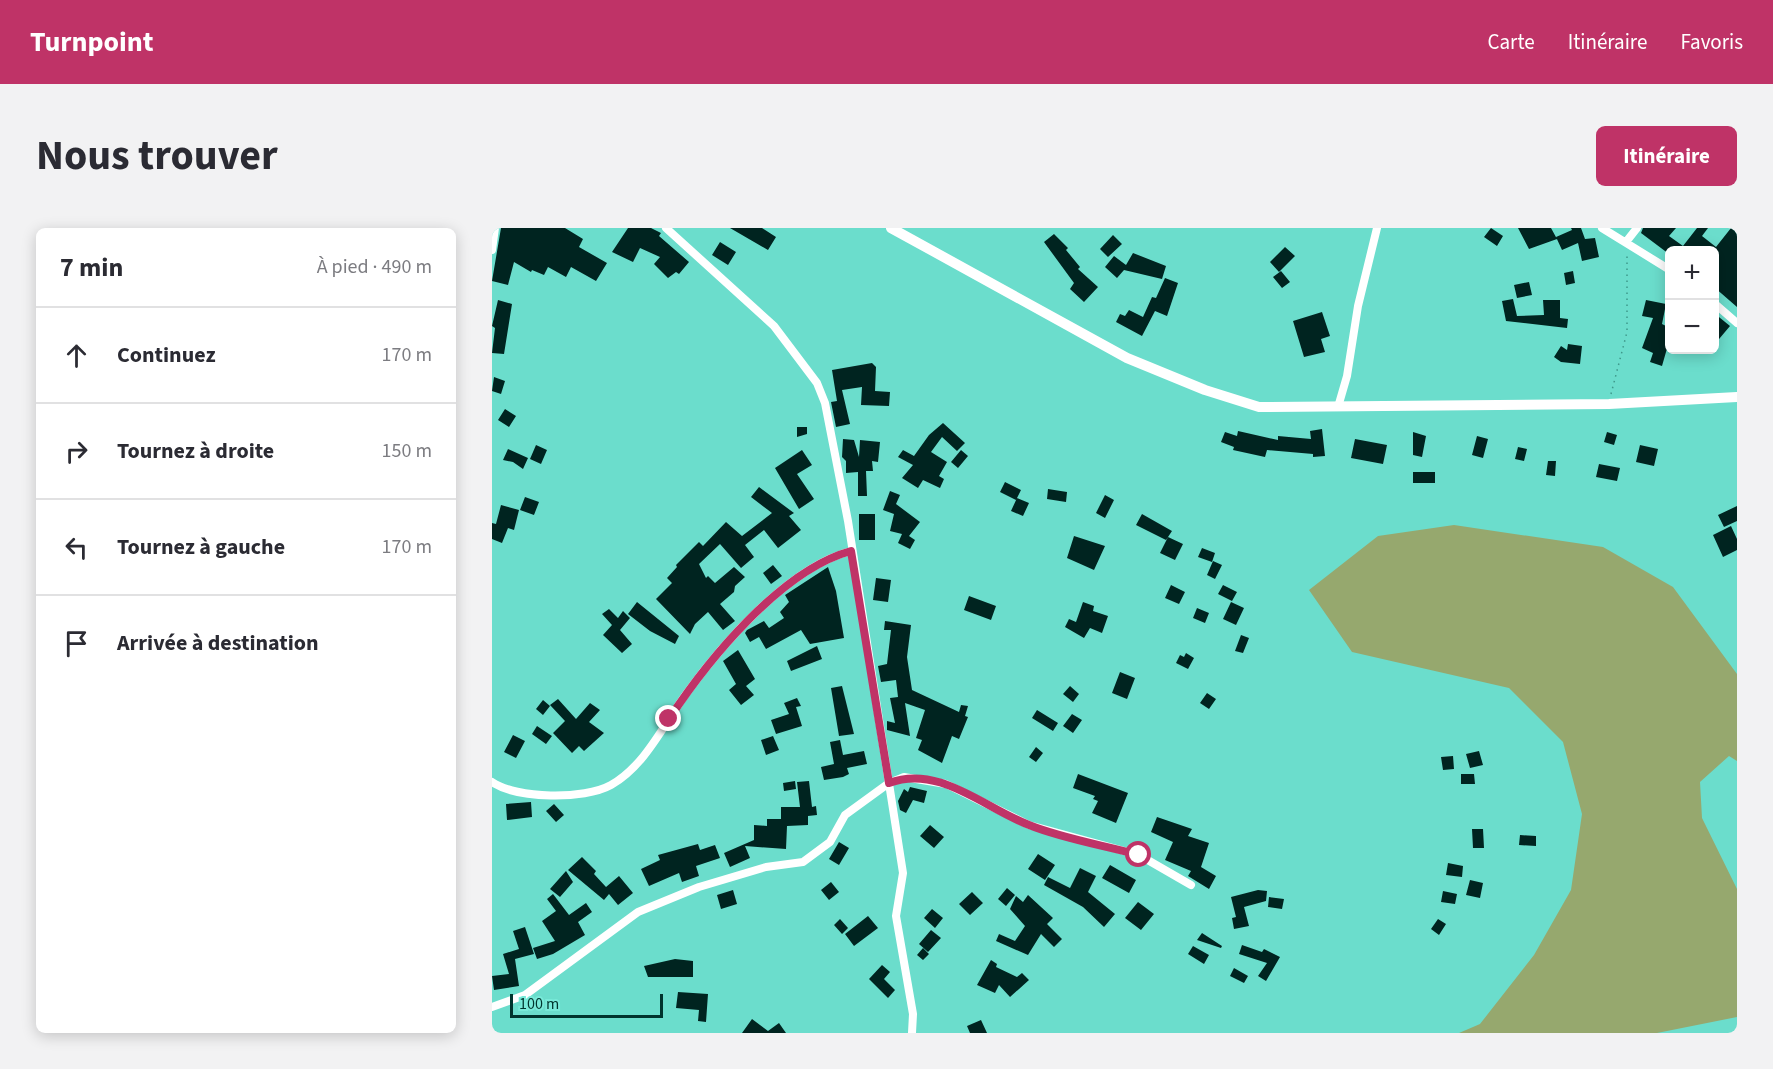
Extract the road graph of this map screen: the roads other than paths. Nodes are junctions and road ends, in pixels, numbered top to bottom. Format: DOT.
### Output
graph roads {
  1 [pos="495,228"];
  2 [pos="666,228"];
  3 [pos="891,228"];
  4 [pos="1377,228"];
  5 [pos="1602,228"];
  6 [pos="1637,228"];
  7 [pos="1626,242"];
  8 [pos="492,250"];
  9 [pos="1665,267"];
  10 [pos="1719,307"];
  11 [pos="1737,323"];
  12 [pos="1737,397"];
  13 [pos="1338,407"];
  14 [pos="851,551"];
  15 [pos="492,782"];
  16 [pos="889,783"];
  17 [pos="1191,885"];
  18 [pos="492,1007"];
  19 [pos="912,1033"];
  1 -- 8 [label="street"];
  2 -- 14 [label="street"];
  3 -- 13 [label="street"];
  4 -- 13 [label="street"];
  5 -- 7 [label="street"];
  6 -- 7 [label="street"];
  7 -- 9 [label="street"];
  10 -- 11 [label="street"];
  12 -- 13 [label="street"];
  14 -- 15 [label="street"];
  14 -- 16 [label="street"];
  16 -- 17 [label="street"];
  16 -- 18 [label="street"];
  16 -- 19 [label="street"];
}
